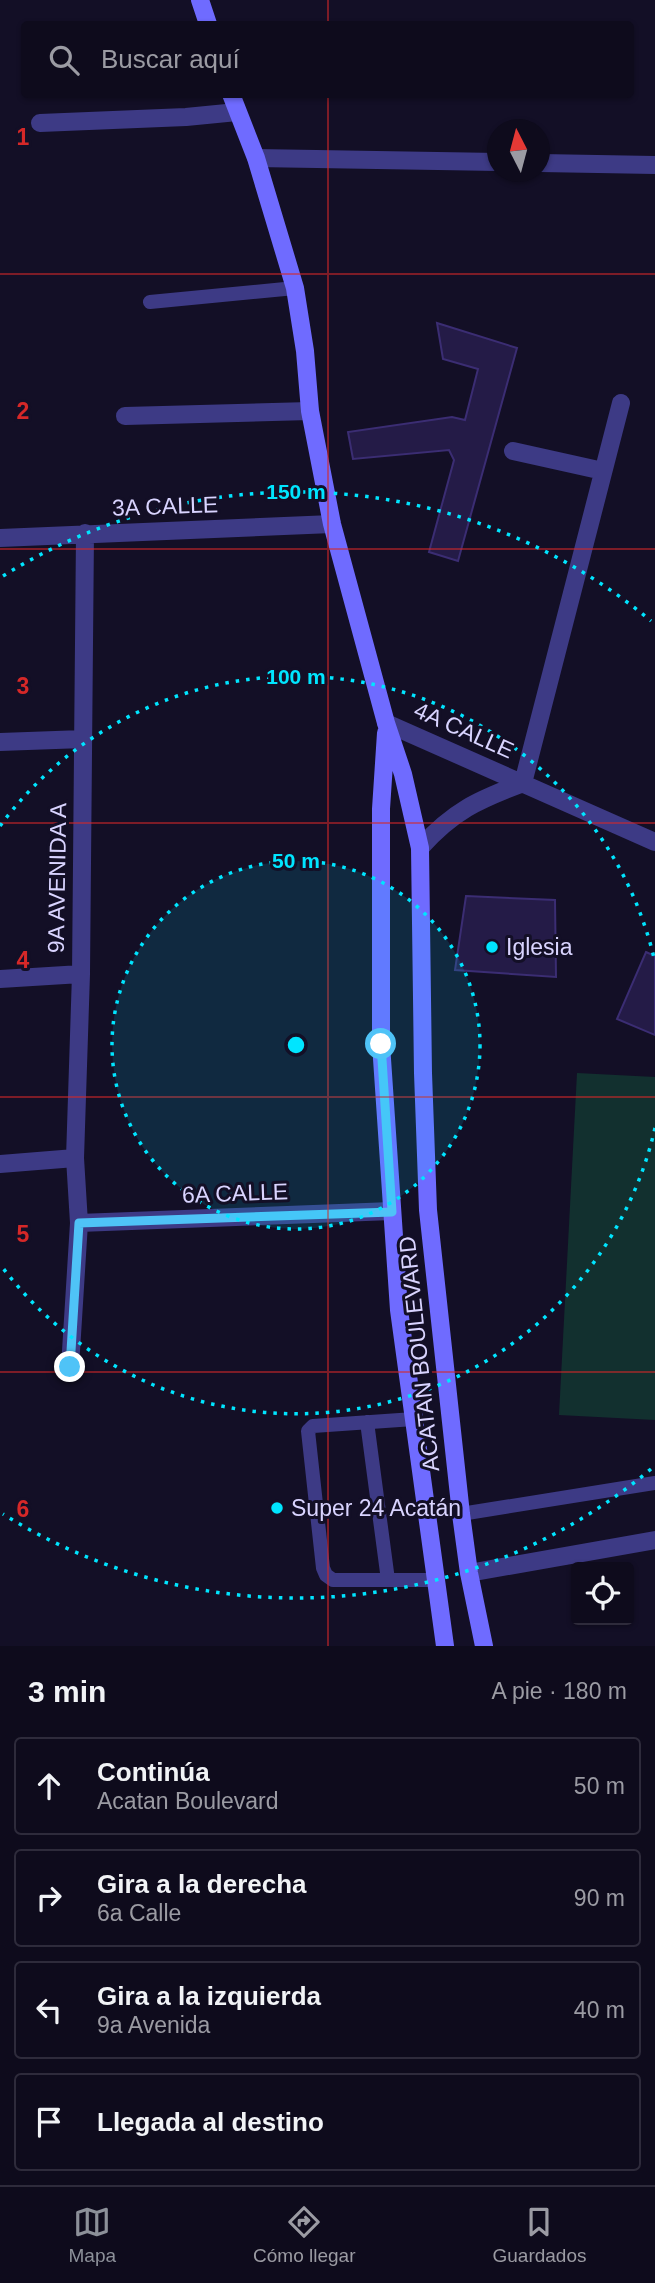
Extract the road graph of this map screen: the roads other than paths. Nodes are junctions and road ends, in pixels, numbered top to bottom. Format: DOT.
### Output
graph roads {
  1 [pos="200,0"];
  2 [pos="207,21"];
  3 [pos="234,103"];
  4 [pos="40,123"];
  5 [pos="256,158"];
  6 [pos="487,162"];
  7 [pos="550,163"];
  8 [pos="655,165"];
  9 [pos="295,288"];
  10 [pos="150,302"];
  11 [pos="621,403"];
  12 [pos="310,411"];
  13 [pos="125,416"];
  14 [pos="513,451"];
  15 [pos="603,471"];
  16 [pos="332,524"];
  17 [pos="85,533"];
  18 [pos="0,538"];
  19 [pos="386,723"];
  20 [pos="83,739"];
  21 [pos="0,742"];
  22 [pos="403,774"];
  23 [pos="384,777"];
  24 [pos="523,783"];
  25 [pos="655,842"];
  26 [pos="420,848"];
  27 [pos="81,974"];
  28 [pos="0,979"];
  29 [pos="75,1158"];
  30 [pos="0,1164"];
  31 [pos="392,1212"];
  32 [pos="79,1223"];
  33 [pos="70,1367"];
  34 [pos="414,1419"];
  35 [pos="367,1422"];
  36 [pos="655,1483"];
  37 [pos="461,1514"];
  38 [pos="655,1540"];
  39 [pos="469,1573"];
  40 [pos="388,1580"];
  41 [pos="435,1580"];
  42 [pos="445,1646"];
  43 [pos="484,1646"];
  1 -- 2 [label="main road"];
  3 -- 4 [label="street"];
  3 -- 5 [label="main road, ACATAN BOULEVARD"];
  5 -- 6 [label="street"];
  5 -- 9 [label="main road, ACATAN BOULEVARD"];
  7 -- 8 [label="street"];
  9 -- 10 [label="lane"];
  9 -- 12 [label="main road, ACATAN BOULEVARD"];
  11 -- 15 [label="street"];
  12 -- 13 [label="street"];
  12 -- 16 [label="main road, ACATAN BOULEVARD"];
  14 -- 15 [label="street"];
  15 -- 24 [label="street"];
  16 -- 17 [label="street, 3A CALLE"];
  16 -- 19 [label="main road, ACATAN BOULEVARD"];
  17 -- 18 [label="street, 3A CALLE"];
  17 -- 20 [label="street, 9A AVENIDA A"];
  19 -- 22 [label="main road, ACATAN BOULEVARD"];
  19 -- 23 [label="main road, ACATAN BOULEVARD"];
  19 -- 24 [label="street, 4A CALLE"];
  20 -- 21 [label="street"];
  20 -- 27 [label="street, 9A AVENIDA A"];
  22 -- 23 [label="main road"];
  22 -- 26 [label="main road, ACATAN BOULEVARD"];
  23 -- 31 [label="main road, ACATAN BOULEVARD"];
  24 -- 25 [label="street, 4A CALLE"];
  24 -- 26 [label="street, 4A CALLE"];
  26 -- 37 [label="main road, ACATAN BOULEVARD"];
  27 -- 28 [label="street"];
  27 -- 29 [label="street, 9A AVENIDA A"];
  29 -- 30 [label="street"];
  29 -- 32 [label="street, 9A AVENIDA A"];
  31 -- 32 [label="street, 6A CALLE"];
  31 -- 34 [label="main road, ACATAN BOULEVARD"];
  32 -- 33 [label="street, 9A AVENIDA A"];
  34 -- 35 [label="lane"];
  34 -- 41 [label="main road, ACATAN BOULEVARD"];
  35 -- 40 [label="lane"];
  35 -- 40 [label="lane"];
  36 -- 37 [label="lane"];
  37 -- 39 [label="main road, ACATAN BOULEVARD"];
  38 -- 39 [label="street"];
  39 -- 43 [label="main road, ACATAN BOULEVARD"];
  40 -- 41 [label="lane"];
  41 -- 42 [label="main road, ACATAN BOULEVARD"];
}
